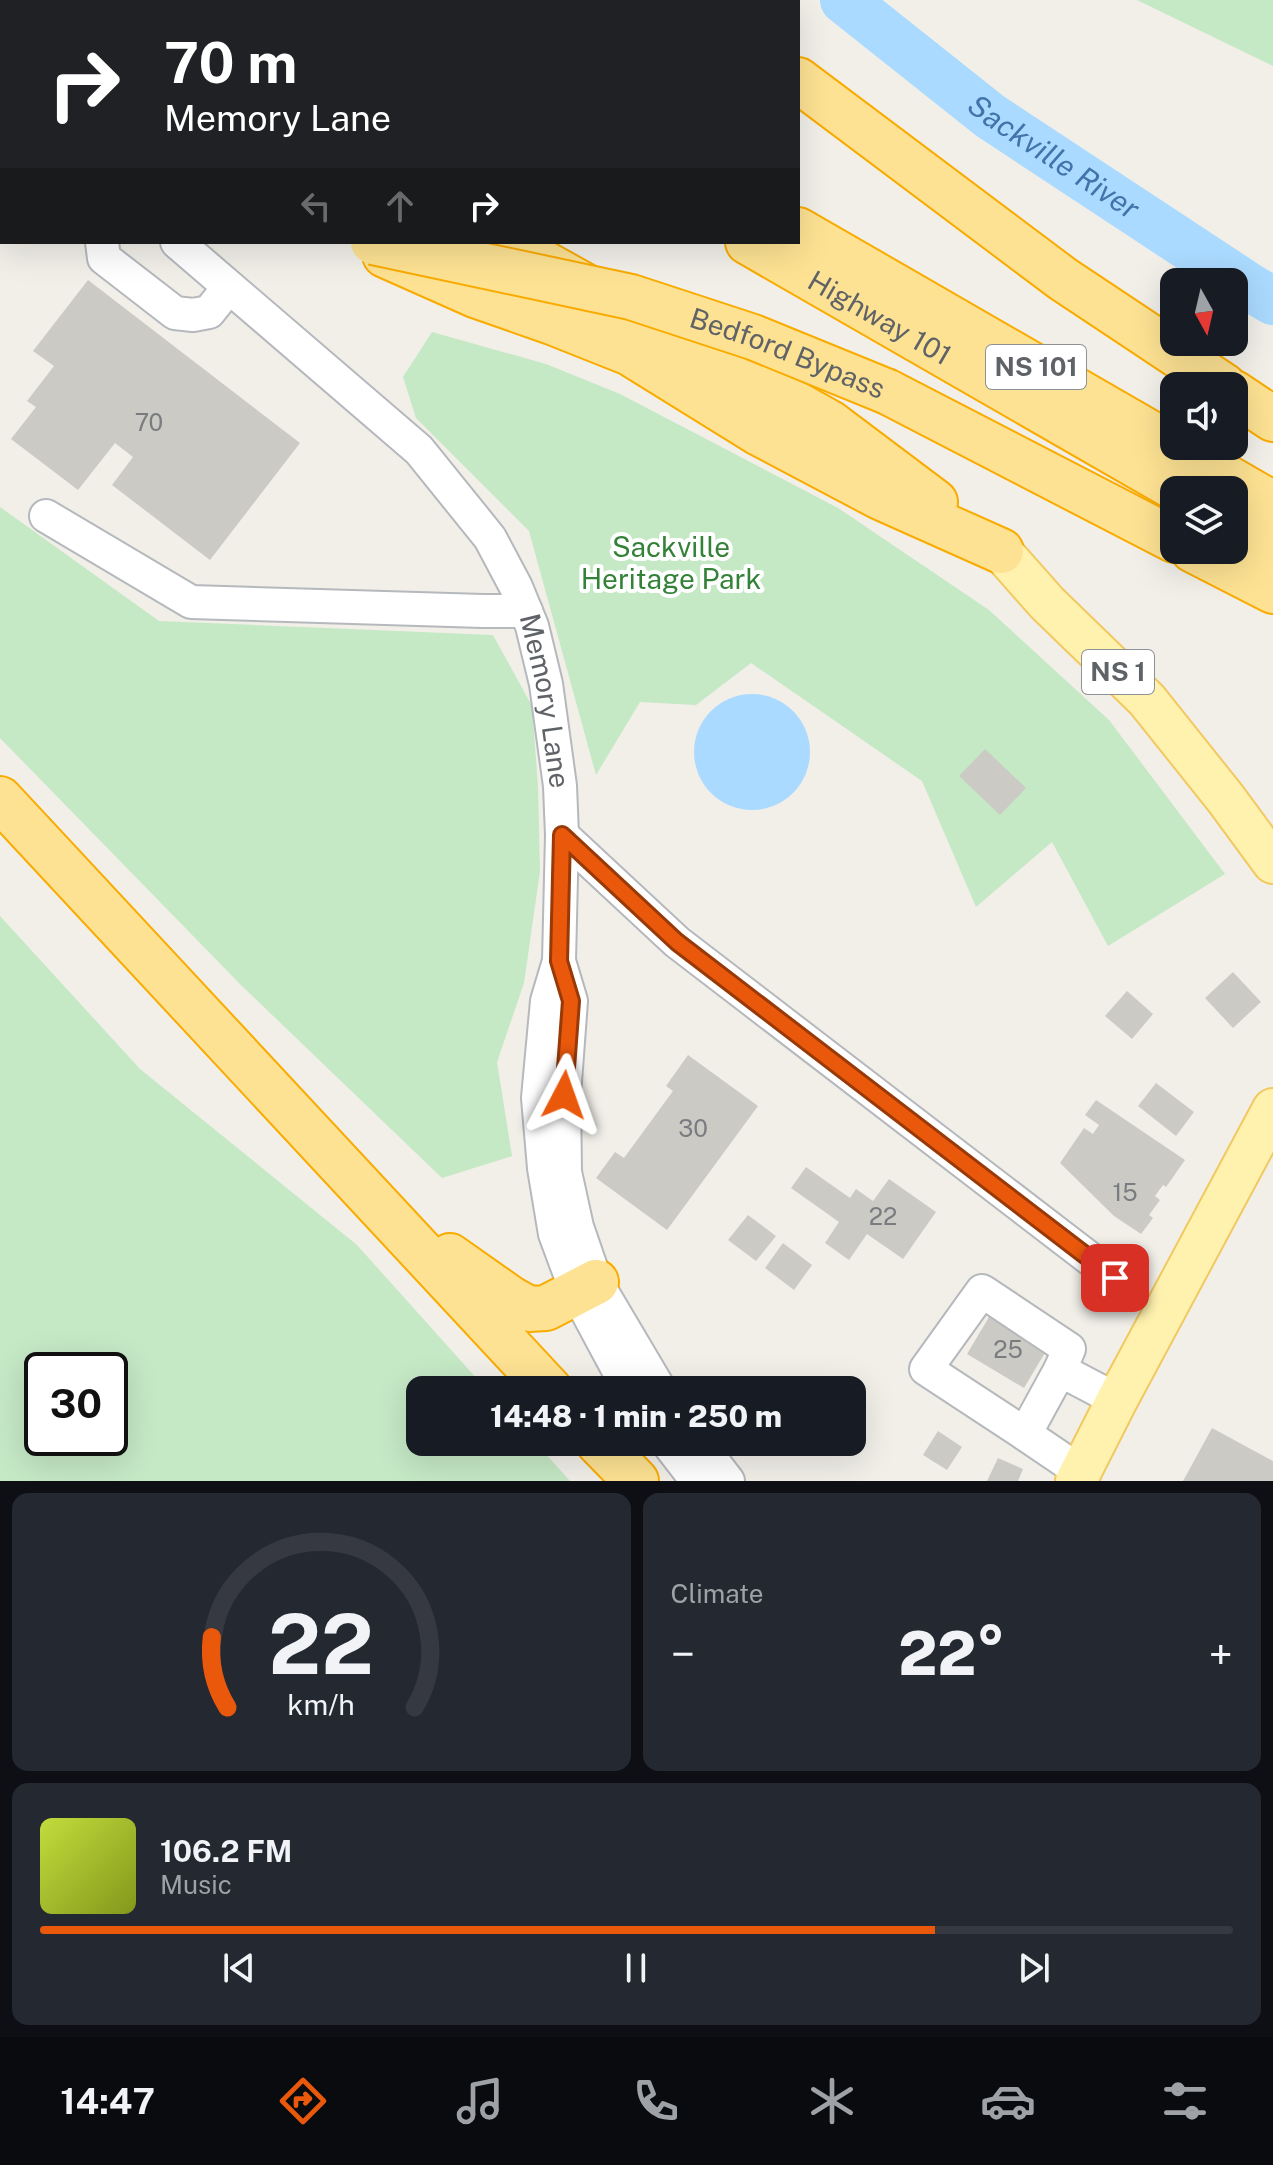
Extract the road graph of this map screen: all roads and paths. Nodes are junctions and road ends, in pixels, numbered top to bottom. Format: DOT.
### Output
graph roads {
  1 [pos="800,82"];
  2 [pos="800,231"];
  3 [pos="102,244"];
  4 [pos="179,244"];
  5 [pos="360,244"];
  6 [pos="382,244"];
  7 [pos="510,244"];
  8 [pos="751,244"];
  9 [pos="229,287"];
  10 [pos="1203,372"];
  11 [pos="1248,402"];
  12 [pos="1273,419"];
  13 [pos="1160,479"];
  14 [pos="1273,504"];
  15 [pos="46,516"];
  16 [pos="1248,530"];
  17 [pos="1160,533"];
  18 [pos="1273,544"];
  19 [pos="1001,551"];
  20 [pos="1220,564"];
  21 [pos="1273,591"];
  22 [pos="526,611"];
  23 [pos="0,799"];
  24 [pos="1226,799"];
  25 [pos="1273,826"];
  26 [pos="562,835"];
  27 [pos="1273,863"];
  28 [pos="1273,1109"];
  29 [pos="377,1203"];
  30 [pos="1115,1278"];
  31 [pos="587,1288"];
  32 [pos="1060,1370"];
  33 [pos="537,1376"];
  34 [pos="623,1376"];
  35 [pos="650,1376"];
  36 [pos="1117,1400"];
  37 [pos="1025,1434"];
  38 [pos="612,1456"];
  39 [pos="678,1456"];
  40 [pos="709,1456"];
  41 [pos="1078,1477"];
  42 [pos="636,1481"];
  43 [pos="697,1481"];
  44 [pos="728,1481"];
  1 -- 10 [label="highway"];
  2 -- 14 [label="highway, Highway 101 / NS 101"];
  3 -- 9 [label="street"];
  4 -- 9 [label="street, Memory Lane"];
  5 -- 19 [label="highway"];
  6 -- 17 [label="highway, Bedford Bypass, bridge"];
  7 -- 19 [label="highway"];
  8 -- 13 [label="highway, Highway 101 / NS 101"];
  9 -- 22 [label="street, Memory Lane"];
  11 -- 12 [label="highway"];
  15 -- 22 [label="street"];
  16 -- 18 [label="highway"];
  19 -- 24 [label="main road, NS 1"];
  20 -- 21 [label="highway"];
  22 -- 26 [label="street, Memory Lane"];
  23 -- 29 [label="highway"];
  24 -- 25 [label="main road"];
  24 -- 27 [label="main road, NS 1"];
  26 -- 30 [label="street"];
  26 -- 31 [label="street, Memory Lane"];
  28 -- 36 [label="main road"];
  29 -- 31 [label="highway"];
  29 -- 33 [label="highway"];
  31 -- 34 [label="street"];
  31 -- 35 [label="street"];
  32 -- 36 [label="street"];
  32 -- 37 [label="street"];
  32 -- 37 [label="street"];
  36 -- 41 [label="main road"];
  37 -- 41 [label="street"];
  38 -- 42 [label="highway"];
  39 -- 43 [label="street"];
  40 -- 44 [label="street"];
}
